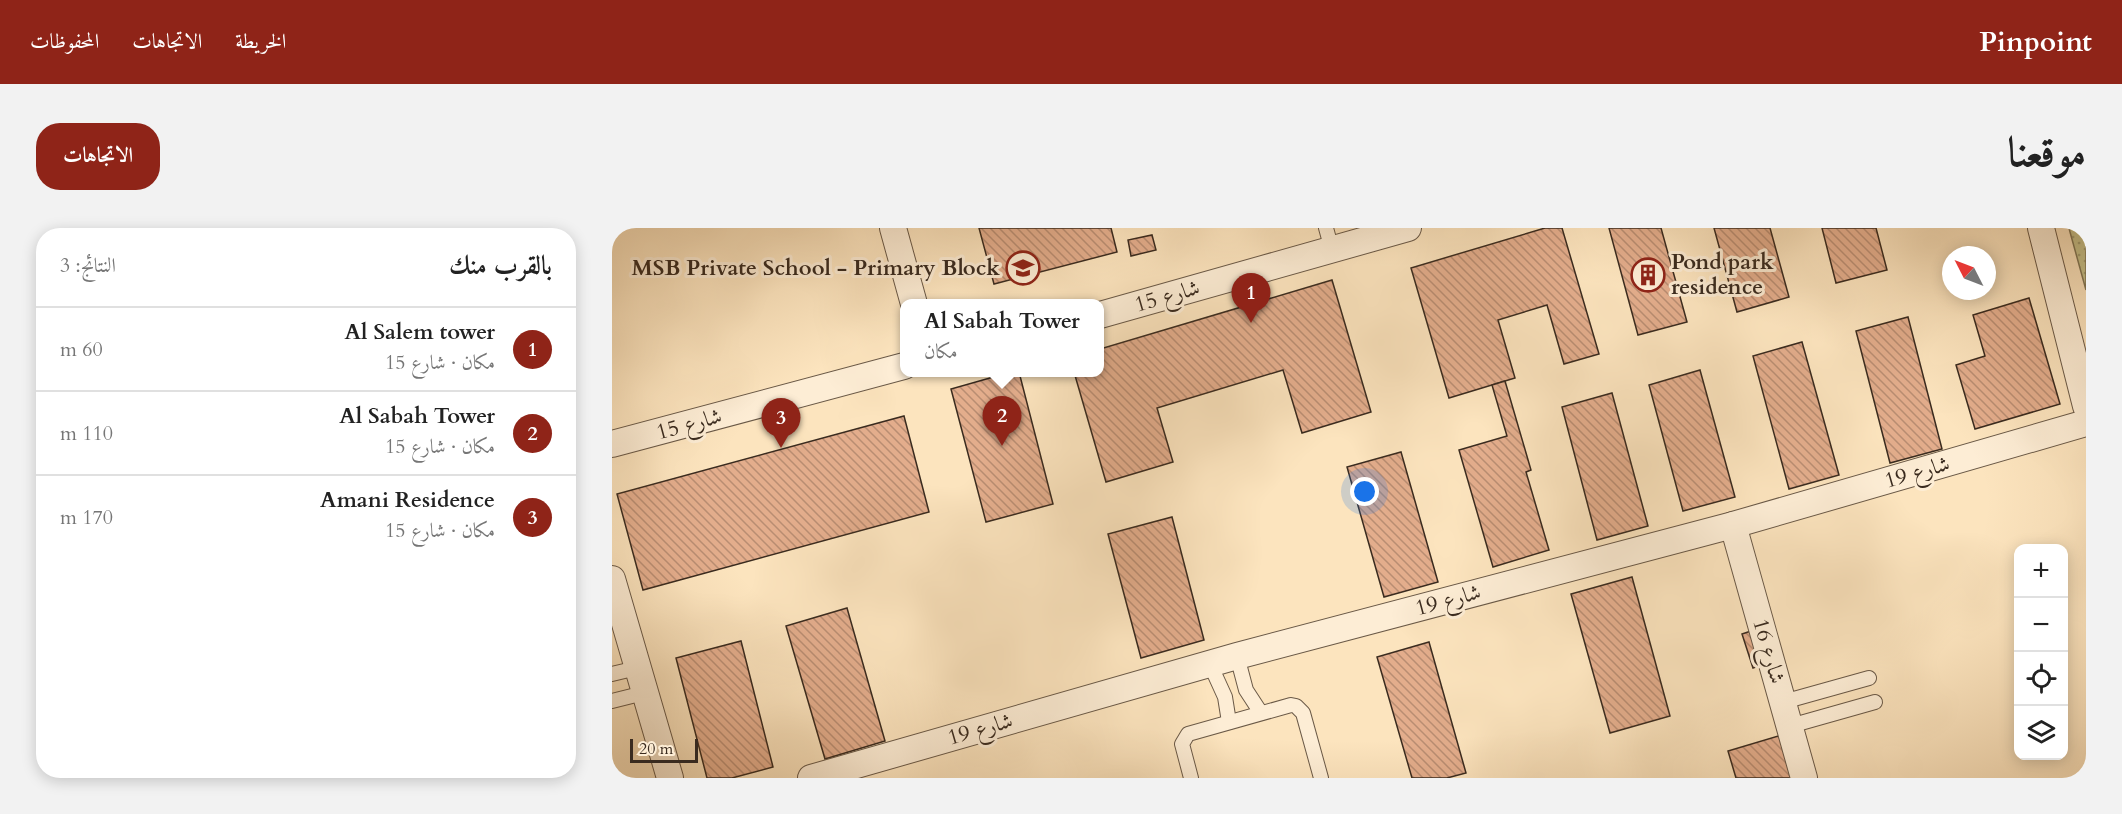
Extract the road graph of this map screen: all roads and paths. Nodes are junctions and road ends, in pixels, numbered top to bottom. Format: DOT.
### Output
graph roads {
  1 [pos="893,228"];
  2 [pos="1408,228"];
  3 [pos="2040,232"];
  4 [pos="1355,235"];
  5 [pos="1329,239"];
  6 [pos="913,299"];
  7 [pos="1104,314"];
  8 [pos="900,367"];
  9 [pos="2086,406"];
  10 [pos="2086,423"];
  11 [pos="612,444"];
  12 [pos="1733,525"];
  13 [pos="612,579"];
  14 [pos="1237,656"];
  15 [pos="1210,664"];
  16 [pos="637,668"];
  17 [pos="612,674"];
  18 [pos="1869,678"];
  19 [pos="644,693"];
  20 [pos="612,701"];
  21 [pos="1875,702"];
  22 [pos="1261,713"];
  23 [pos="1786,714"];
  24 [pos="1229,722"];
  25 [pos="670,778"];
  26 [pos="811,778"];
  27 [pos="1191,778"];
  28 [pos="1321,778"];
  29 [pos="1804,778"];
  1 -- 6 [label="street"];
  2 -- 4 [label="street, شارع 15"];
  3 -- 9 [label="street"];
  4 -- 5 [label="street, شارع 15"];
  5 -- 7 [label="street, شارع 15"];
  8 -- 11 [label="street, شارع 15"];
  10 -- 12 [label="street, شارع 19"];
  12 -- 14 [label="street, شارع 19"];
  12 -- 23 [label="street, شارع 16"];
  13 -- 16 [label="street"];
  14 -- 15 [label="street, شارع 19"];
  14 -- 22 [label="lane"];
  15 -- 24 [label="lane"];
  15 -- 26 [label="street, شارع 19"];
  16 -- 17 [label="lane"];
  16 -- 19 [label="street"];
  18 -- 23 [label="lane"];
  19 -- 20 [label="lane"];
  19 -- 25 [label="street"];
  21 -- 23 [label="lane"];
  22 -- 24 [label="lane"];
  22 -- 28 [label="lane"];
  23 -- 29 [label="street, شارع 16"];
  24 -- 27 [label="lane"];
}
